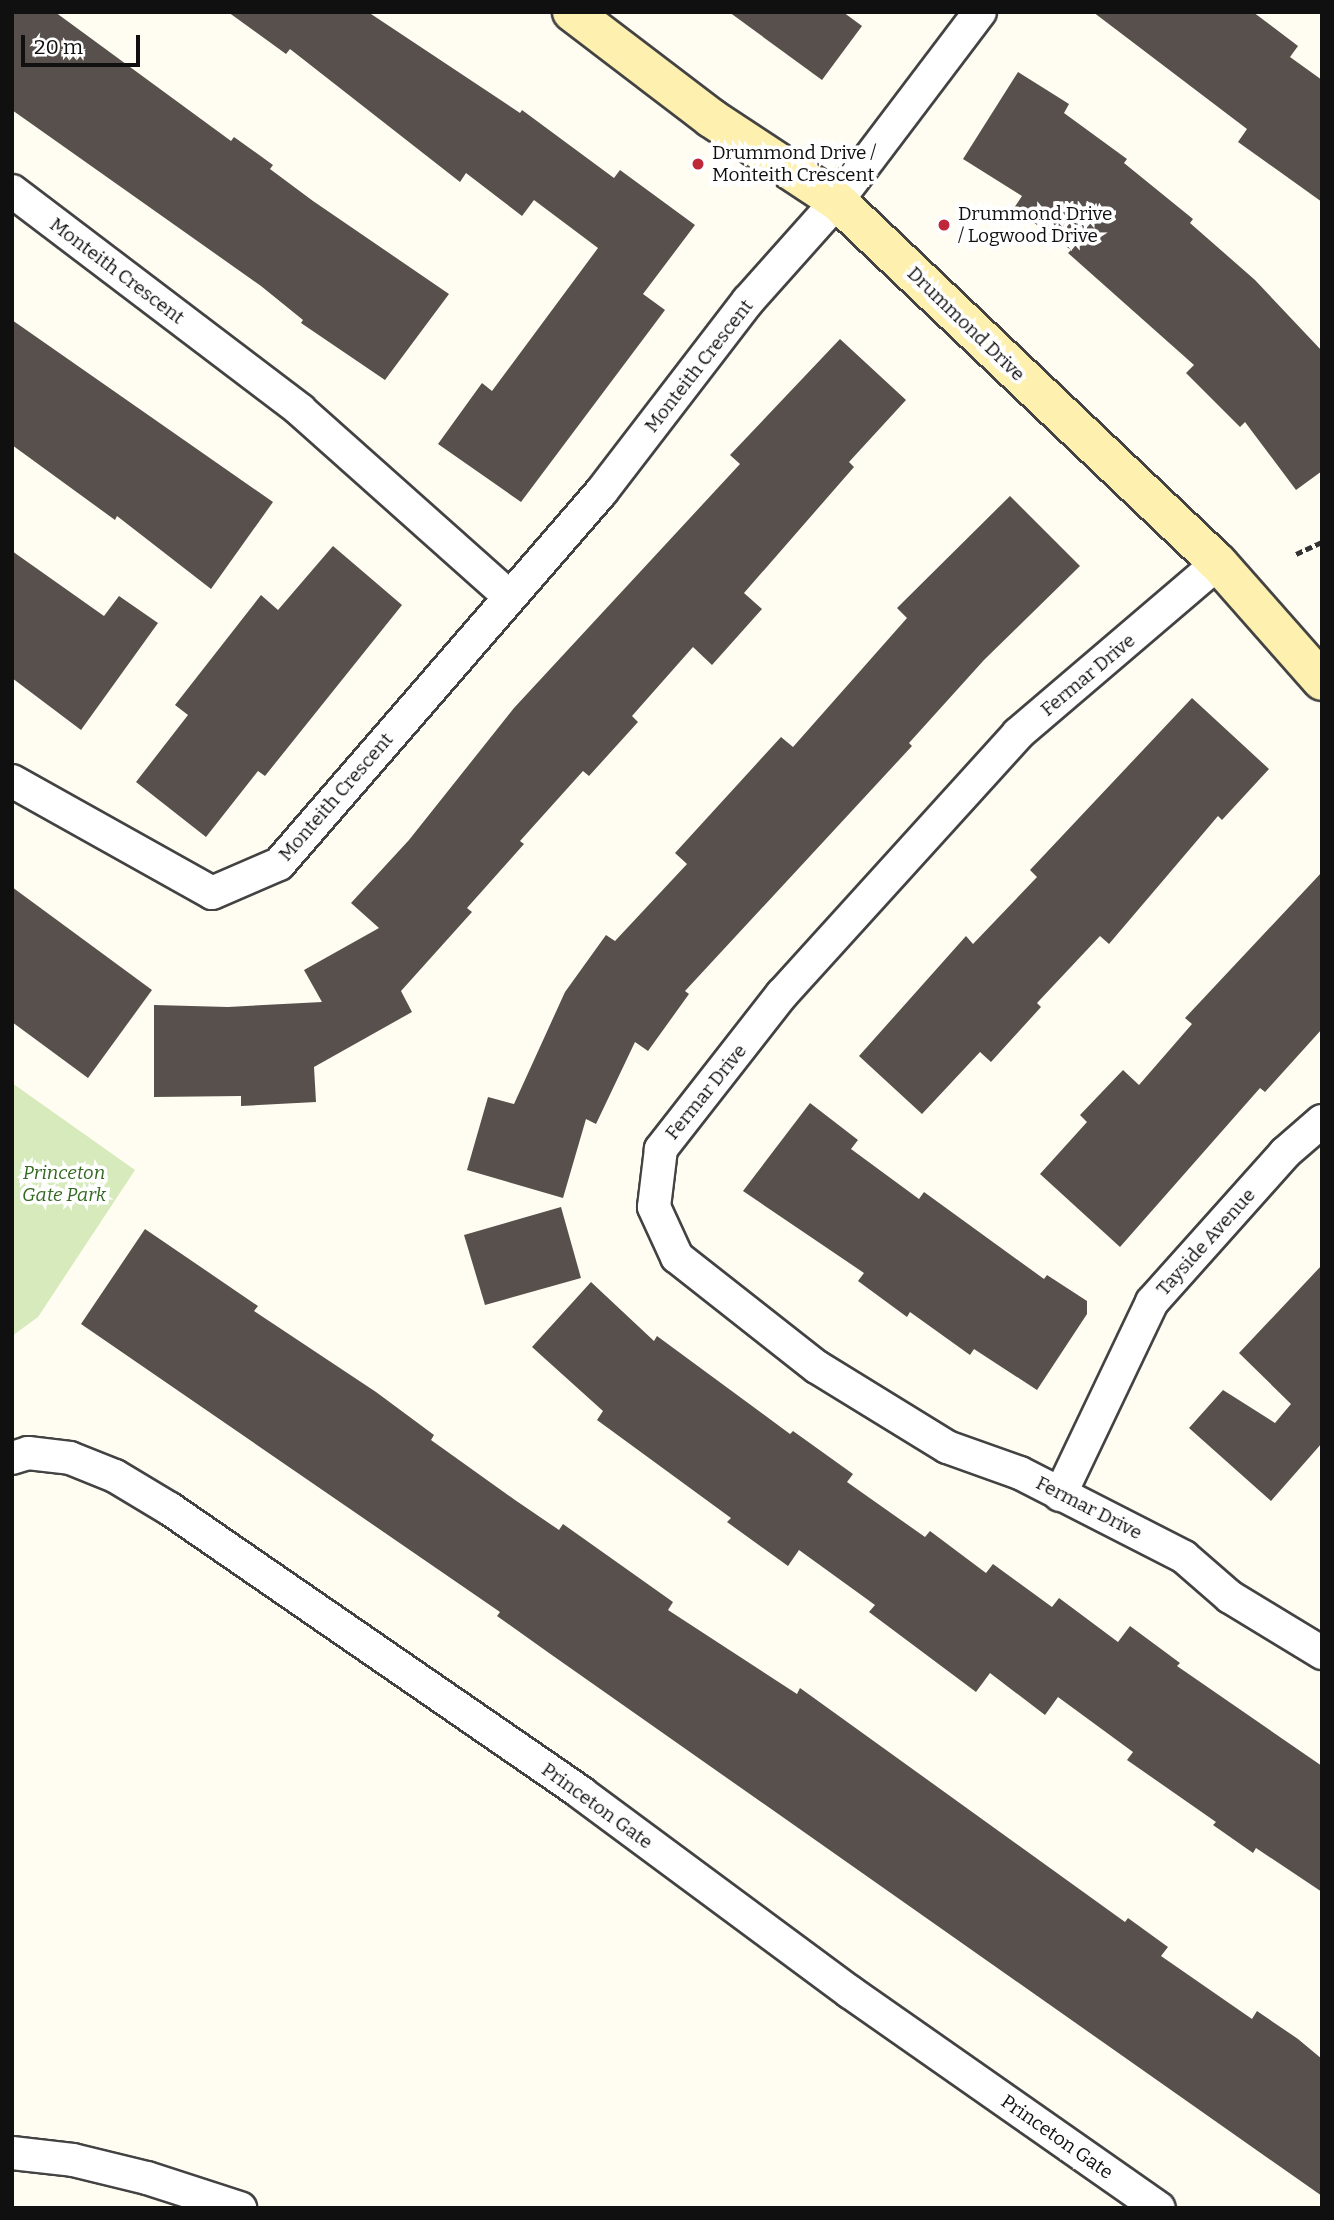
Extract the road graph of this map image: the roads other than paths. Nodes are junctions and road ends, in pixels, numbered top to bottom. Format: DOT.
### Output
graph roads {
  1 [pos="572,12"];
  2 [pos="980,12"];
  3 [pos="12,191"];
  4 [pos="837,201"];
  5 [pos="1217,563"];
  6 [pos="508,595"];
  7 [pos="1322,681"];
  8 [pos="12,781"];
  9 [pos="1322,1121"];
  10 [pos="12,1458"];
  11 [pos="1060,1495"];
  12 [pos="1322,1653"];
  13 [pos="12,2152"];
  14 [pos="240,2208"];
  15 [pos="1158,2208"];
  1 -- 4 [label="street, Drummond Drive"];
  2 -- 4 [label="street, Monteith Crescent"];
  3 -- 6 [label="street, Monteith Crescent"];
  4 -- 5 [label="street, Drummond Drive"];
  4 -- 6 [label="street, Monteith Crescent"];
  5 -- 7 [label="street, Drummond Drive"];
  5 -- 11 [label="street, Fermar Drive"];
  6 -- 8 [label="street, Monteith Crescent"];
  9 -- 11 [label="street, Tayside Avenue"];
  10 -- 15 [label="street, Princeton Gate"];
  11 -- 12 [label="street, Fermar Drive"];
  13 -- 14 [label="street"];
}
